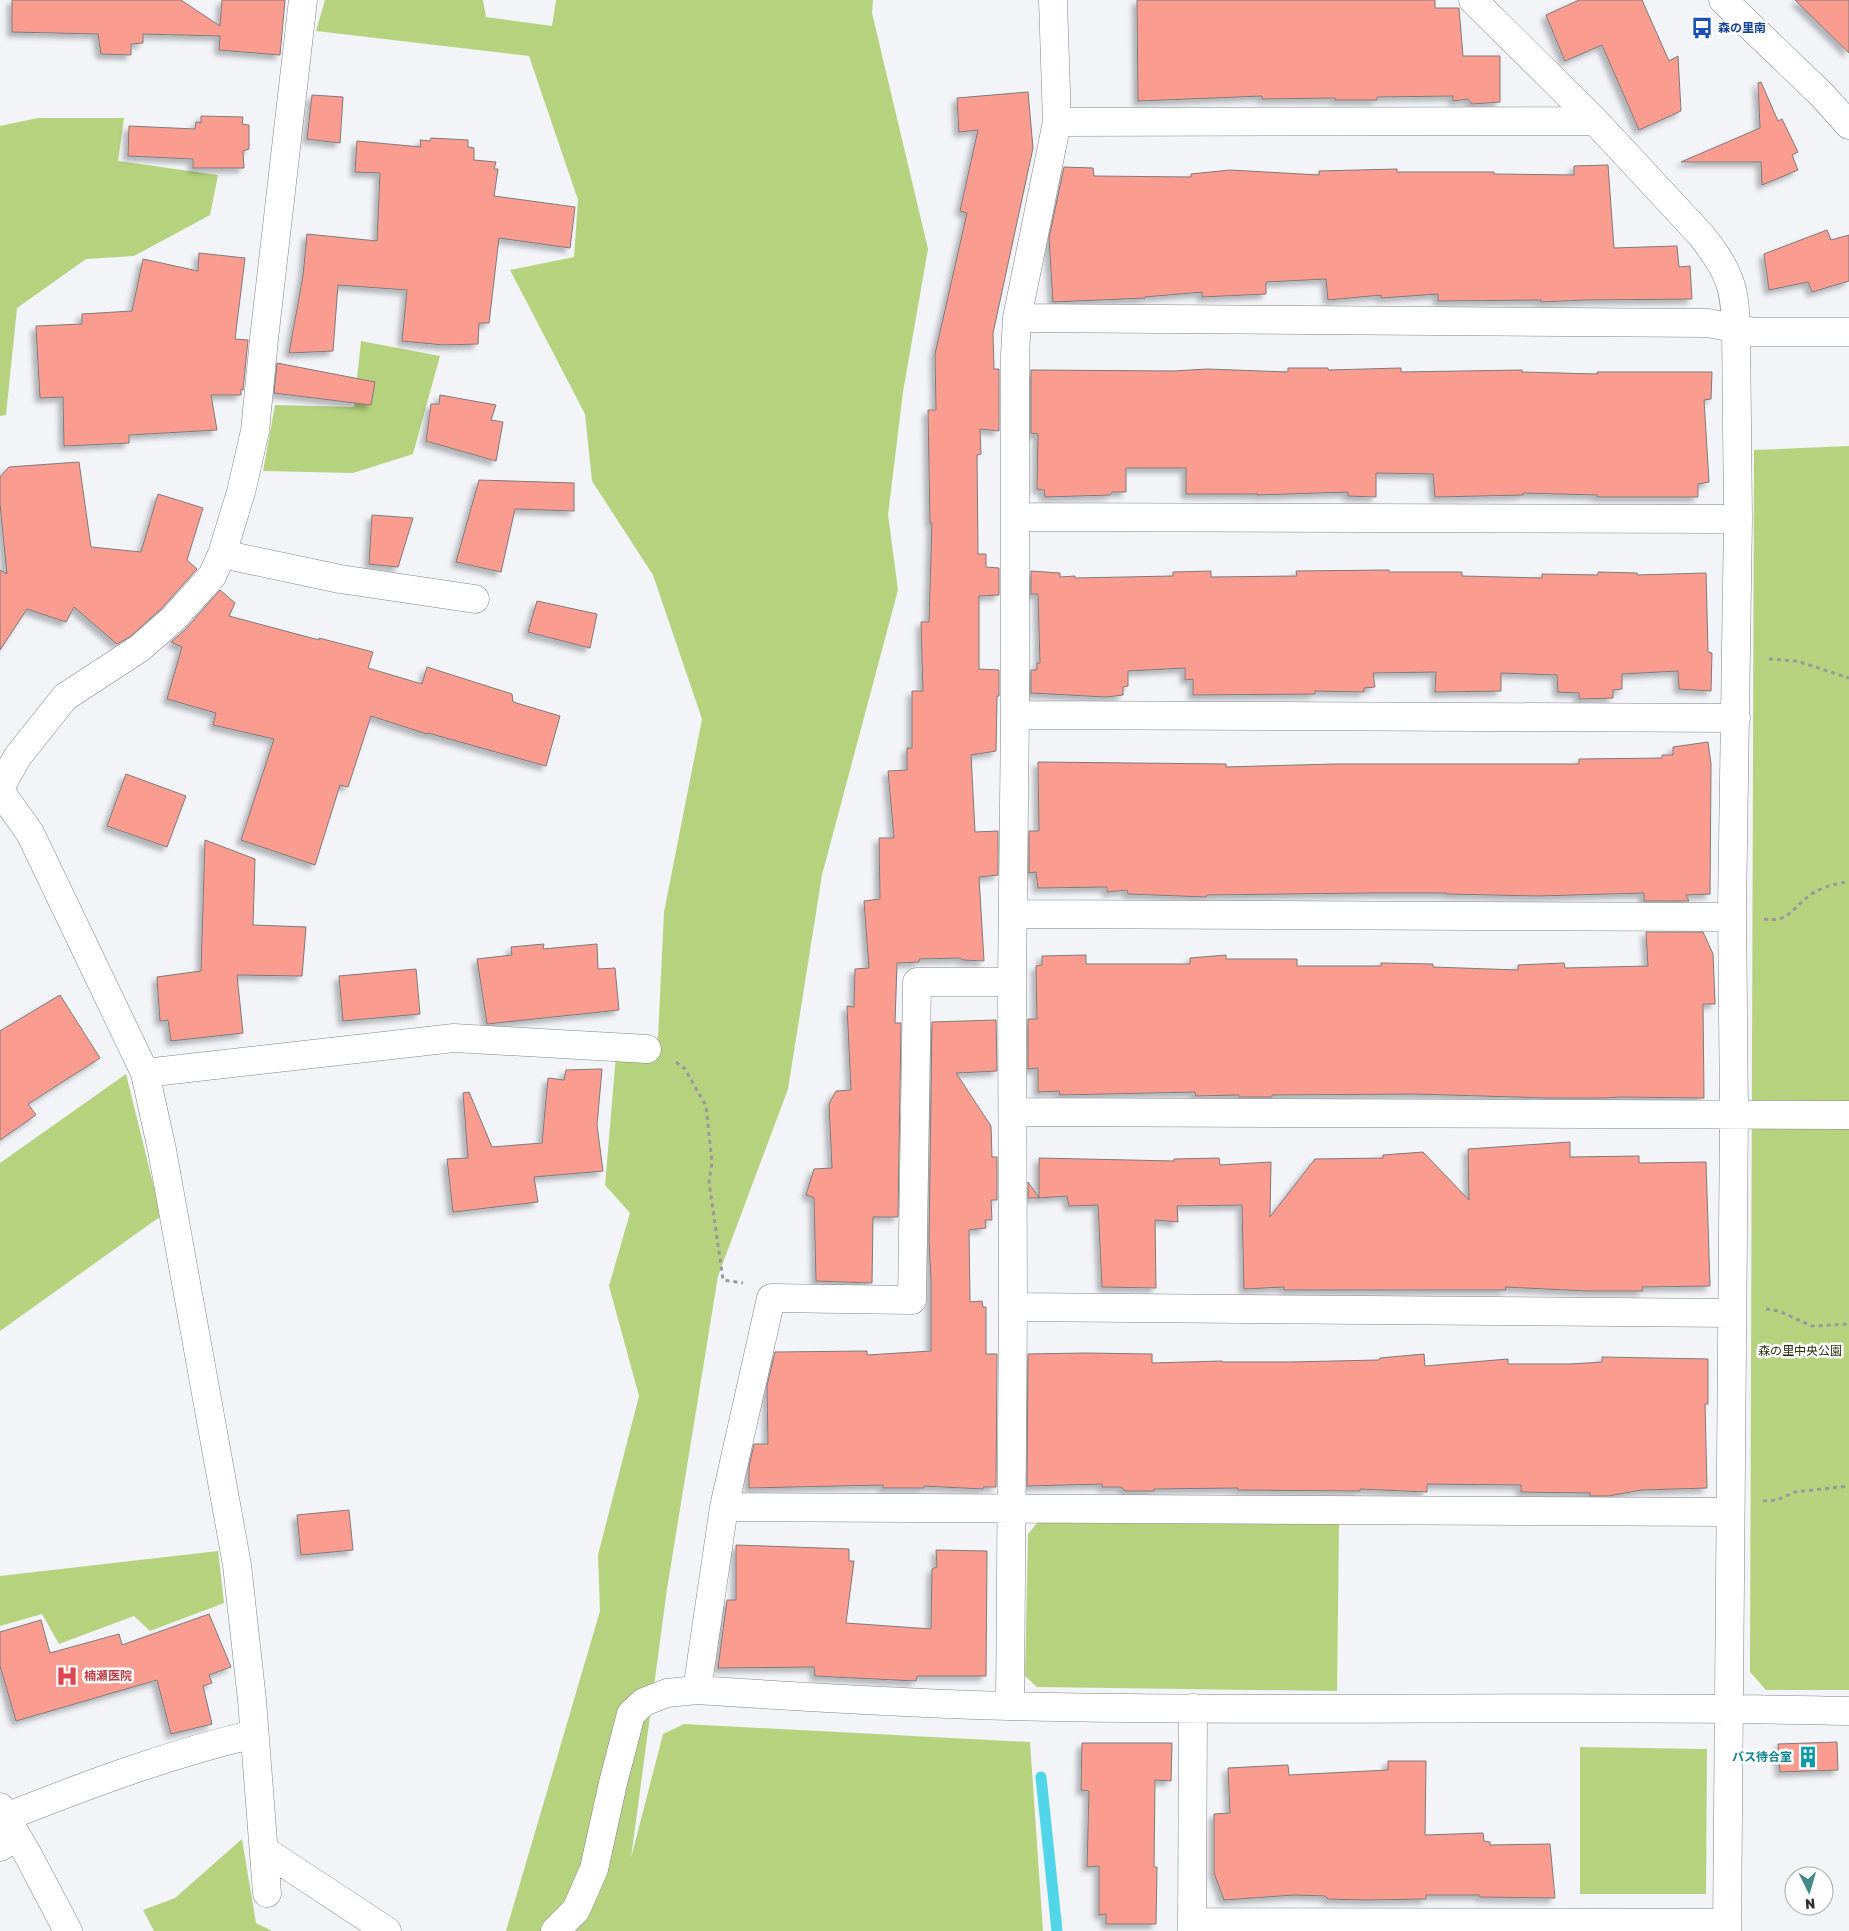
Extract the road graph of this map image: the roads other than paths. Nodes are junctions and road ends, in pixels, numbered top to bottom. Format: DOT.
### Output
graph roads {
  1 [pos="303,0"];
  2 [pos="1053,0"];
  3 [pos="1473,0"];
  4 [pos="1722,0"];
  5 [pos="1595,121"];
  6 [pos="1057,122"];
  7 [pos="1849,125"];
  8 [pos="1017,318"];
  9 [pos="1736,328"];
  10 [pos="1849,332"];
  11 [pos="1014,517"];
  12 [pos="1738,519"];
  13 [pos="222,554"];
  14 [pos="474,599"];
  15 [pos="1015,715"];
  16 [pos="1736,718"];
  17 [pos="0,790"];
  18 [pos="1732,913"];
  19 [pos="1014,914"];
  20 [pos="1012,982"];
  21 [pos="647,1049"];
  22 [pos="145,1073"];
  23 [pos="1013,1112"];
  24 [pos="1734,1115"];
  25 [pos="1849,1115"];
  26 [pos="1013,1308"];
  27 [pos="1731,1313"];
  28 [pos="1730,1506"];
  29 [pos="724,1507"];
  30 [pos="1011,1509"];
  31 [pos="697,1690"];
  32 [pos="1010,1706"];
  33 [pos="1193,1708"];
  34 [pos="1728,1708"];
  35 [pos="1849,1711"];
  36 [pos="254,1734"];
  37 [pos="6,1827"];
  38 [pos="264,1850"];
  39 [pos="267,1893"];
  40 [pos="1192,1926"];
  41 [pos="1727,1927"];
  42 [pos="68,1931"];
  43 [pos="387,1931"];
  44 [pos="555,1931"];
  1 -- 13 [label="street"];
  2 -- 6 [label="street"];
  3 -- 5 [label="street"];
  4 -- 7 [label="street"];
  5 -- 6 [label="street"];
  5 -- 9 [label="street"];
  6 -- 8 [label="street"];
  8 -- 9 [label="street"];
  8 -- 11 [label="street"];
  9 -- 10 [label="street"];
  9 -- 12 [label="street"];
  11 -- 12 [label="street"];
  11 -- 15 [label="street"];
  12 -- 16 [label="street"];
  13 -- 14 [label="street"];
  13 -- 17 [label="street"];
  15 -- 16 [label="street"];
  15 -- 19 [label="street"];
  16 -- 18 [label="street"];
  17 -- 22 [label="street"];
  18 -- 19 [label="street"];
  18 -- 24 [label="street"];
  19 -- 20 [label="street"];
  20 -- 23 [label="street"];
  20 -- 29 [label="street"];
  21 -- 22 [label="street"];
  22 -- 36 [label="street"];
  23 -- 24 [label="street"];
  23 -- 26 [label="street"];
  24 -- 25 [label="street"];
  24 -- 27 [label="street"];
  26 -- 27 [label="street"];
  26 -- 30 [label="street"];
  27 -- 28 [label="street"];
  28 -- 30 [label="street"];
  28 -- 34 [label="street"];
  29 -- 30 [label="street"];
  29 -- 31 [label="street"];
  30 -- 32 [label="street"];
  31 -- 32 [label="street"];
  31 -- 44 [label="street"];
  32 -- 33 [label="street"];
  33 -- 34 [label="street"];
  33 -- 40 [label="street"];
  34 -- 35 [label="street"];
  34 -- 41 [label="street"];
  36 -- 37 [label="street"];
  36 -- 38 [label="street"];
  37 -- 42 [label="street"];
  38 -- 39 [label="street"];
  38 -- 43 [label="street"];
  40 -- 41 [label="street"];
}
